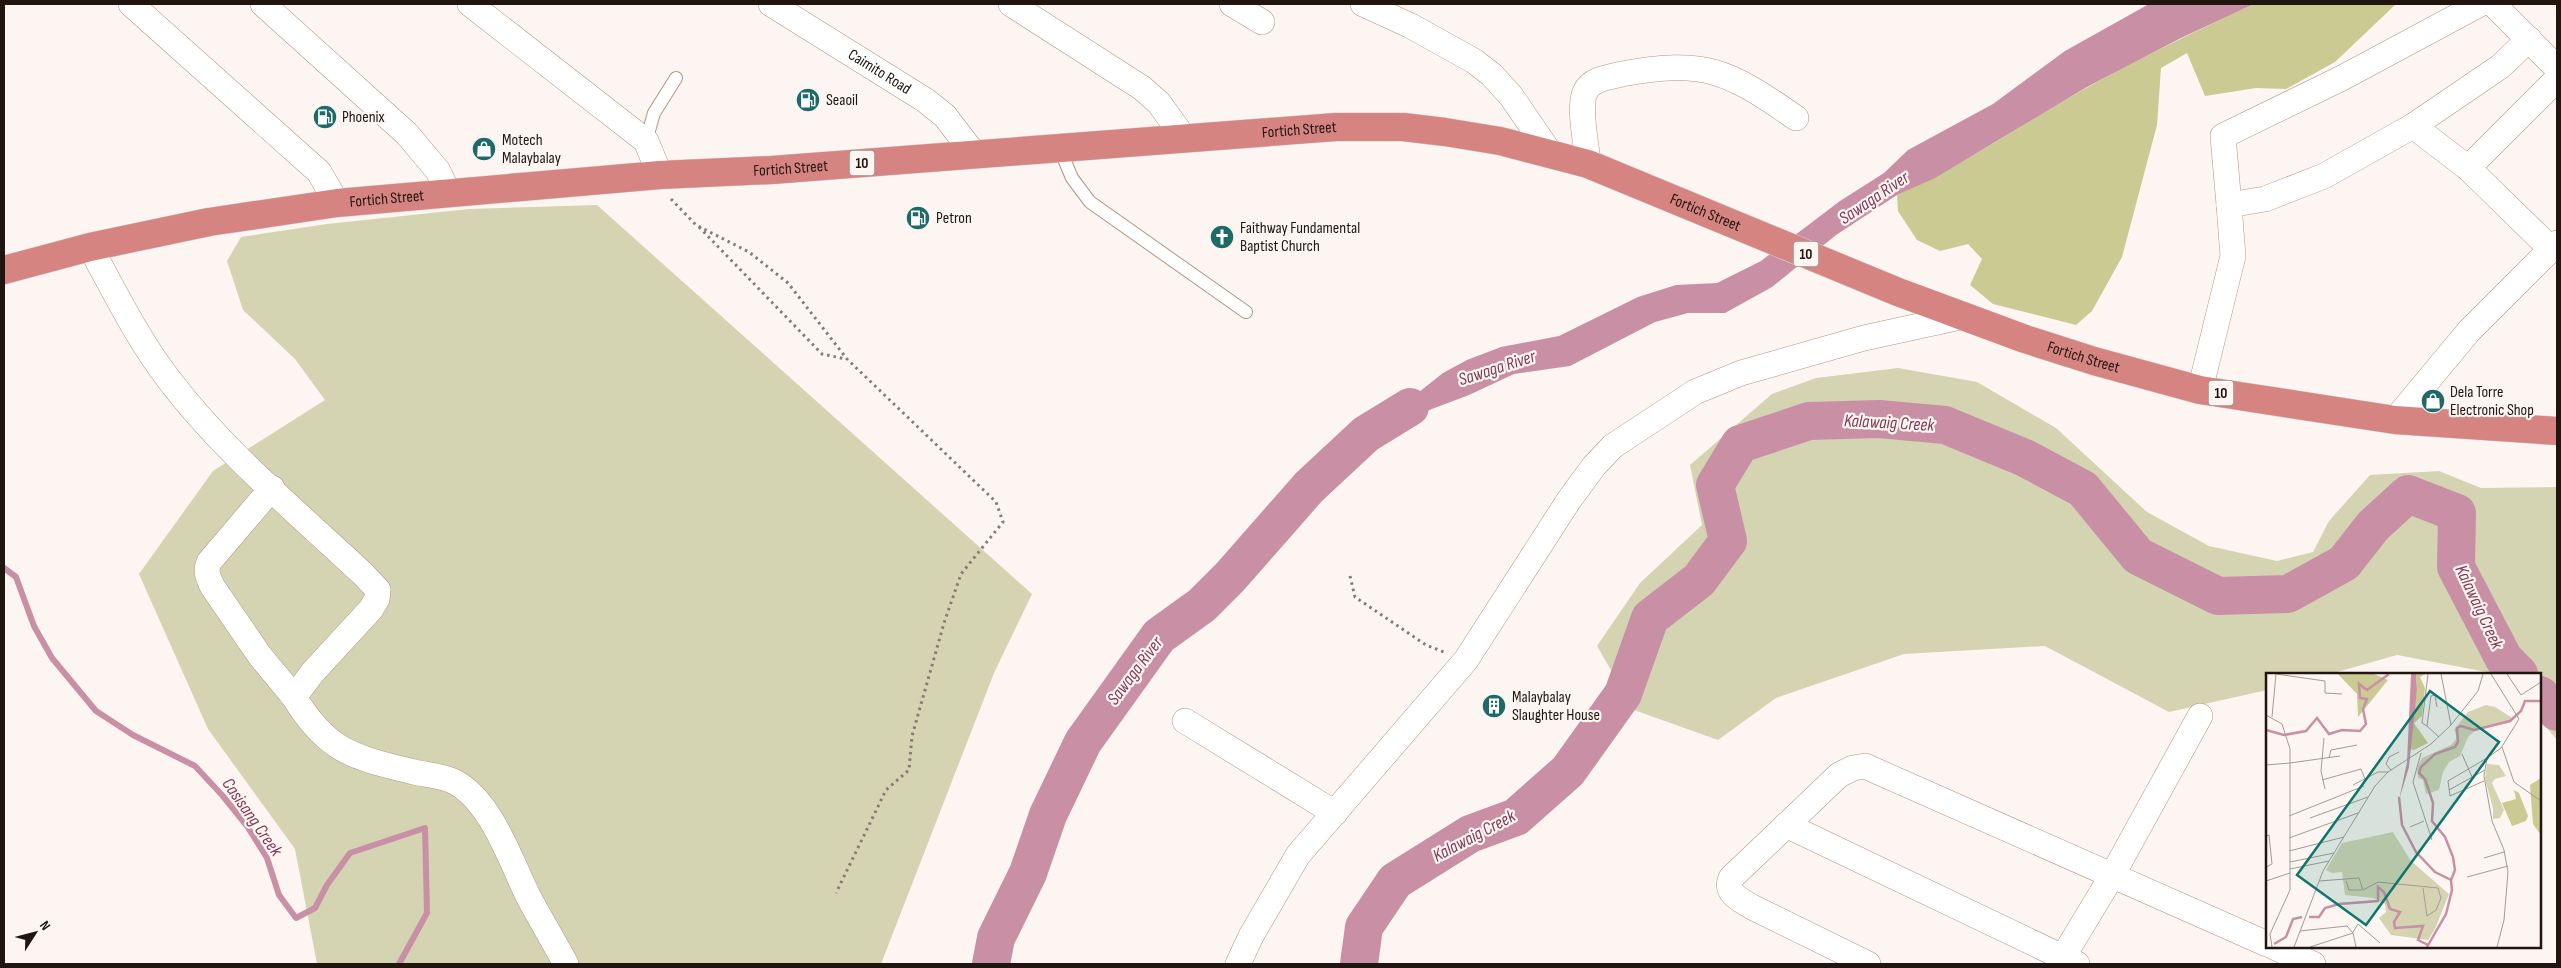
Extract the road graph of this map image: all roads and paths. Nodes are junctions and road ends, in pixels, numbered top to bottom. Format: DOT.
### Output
graph roads {
  1 [pos="131,4"];
  2 [pos="264,4"];
  3 [pos="470,4"];
  4 [pos="771,4"];
  5 [pos="1011,4"];
  6 [pos="1232,4"];
  7 [pos="1363,4"];
  8 [pos="2480,4"];
  9 [pos="2493,4"];
  10 [pos="1262,22"];
  11 [pos="2529,40"];
  12 [pos="676,78"];
  13 [pos="2556,79"];
  14 [pos="1796,118"];
  15 [pos="2413,126"];
  16 [pos="1184,138"];
  17 [pos="646,141"];
  18 [pos="1059,147"];
  19 [pos="1550,153"];
  20 [pos="974,154"];
  21 [pos="1588,164"];
  22 [pos="2468,168"];
  23 [pos="660,175"];
  24 [pos="448,192"];
  25 [pos="337,203"];
  26 [pos="2228,205"];
  27 [pos="696,225"];
  28 [pos="2554,246"];
  29 [pos="90,247"];
  30 [pos="4,270"];
  31 [pos="1246,312"];
  32 [pos="1965,316"];
  33 [pos="847,359"];
  34 [pos="2200,390"];
  35 [pos="2395,420"];
  36 [pos="2557,430"];
  37 [pos="272,488"];
  38 [pos="1350,576"];
  39 [pos="1466,660"];
  40 [pos="294,697"];
  41 [pos="2200,716"];
  42 [pos="1185,721"];
  43 [pos="1335,813"];
  44 [pos="1786,825"];
  45 [pos="2113,874"];
  46 [pos="836,892"];
  47 [pos="2266,944"];
  48 [pos="2276,948"];
  49 [pos="2070,961"];
  50 [pos="566,964"];
  51 [pos="1238,964"];
  52 [pos="1868,964"];
  53 [pos="2313,964"];
  1 -- 25 [label="street"];
  2 -- 24 [label="street"];
  3 -- 17 [label="street"];
  4 -- 20 [label="street, Caimito Road"];
  5 -- 16 [label="street"];
  6 -- 10 [label="street"];
  7 -- 19 [label="street"];
  8 -- 26 [label="street"];
  9 -- 11 [label="street"];
  11 -- 13 [label="street"];
  11 -- 15 [label="street"];
  12 -- 17 [label="lane"];
  13 -- 22 [label="street"];
  14 -- 21 [label="street"];
  15 -- 22 [label="street"];
  15 -- 26 [label="street"];
  16 -- 18 [label="highway, Fortich Street / 10"];
  16 -- 19 [label="highway, Fortich Street / 10"];
  17 -- 23 [label="street"];
  18 -- 20 [label="highway, Fortich Street / 10"];
  18 -- 31 [label="lane"];
  19 -- 21 [label="highway, Fortich Street / 10"];
  20 -- 23 [label="highway, Fortich Street / 10"];
  21 -- 32 [label="highway, Fortich Street / 10"];
  22 -- 28 [label="street"];
  23 -- 24 [label="highway, Fortich Street / 10"];
  23 -- 27 [label="path"];
  24 -- 25 [label="highway, Fortich Street / 10"];
  25 -- 29 [label="highway, Fortich Street / 10"];
  26 -- 34 [label="street"];
  27 -- 33 [label="path"];
  27 -- 33 [label="path"];
  28 -- 35 [label="street"];
  29 -- 30 [label="highway, Fortich Street / 10"];
  29 -- 37 [label="street"];
  32 -- 34 [label="highway, Fortich Street / 10"];
  32 -- 39 [label="street"];
  33 -- 46 [label="path"];
  34 -- 35 [label="highway, Fortich Street / 10"];
  35 -- 36 [label="highway, Fortich Street / 10"];
  37 -- 40 [label="street"];
  37 -- 40 [label="street"];
  38 -- 39 [label="path"];
  39 -- 43 [label="street"];
  40 -- 50 [label="street"];
  41 -- 45 [label="street"];
  42 -- 43 [label="street"];
  43 -- 51 [label="street"];
  44 -- 45 [label="street"];
  44 -- 49 [label="street"];
  44 -- 52 [label="street"];
  45 -- 47 [label="street"];
  45 -- 49 [label="street"];
  48 -- 53 [label="street"];
}
